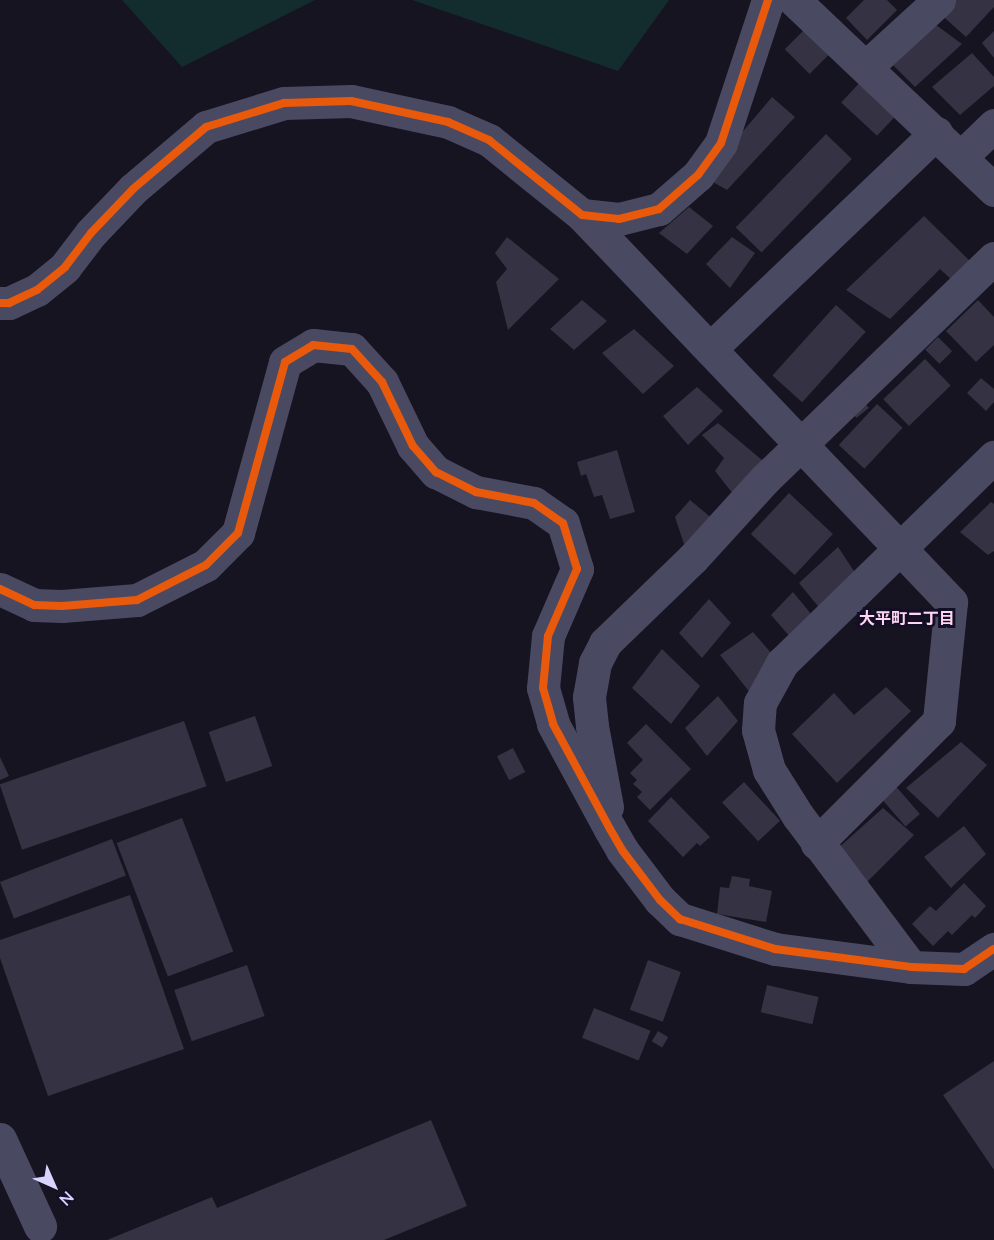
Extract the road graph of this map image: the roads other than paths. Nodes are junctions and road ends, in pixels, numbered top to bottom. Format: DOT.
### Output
graph roads {
  1 [pos="768,0"];
  2 [pos="794,0"];
  3 [pos="939,0"];
  4 [pos="866,67"];
  5 [pos="994,124"];
  6 [pos="936,133"];
  7 [pos="961,157"];
  8 [pos="994,190"];
  9 [pos="582,215"];
  10 [pos="994,258"];
  11 [pos="0,303"];
  12 [pos="710,349"];
  13 [pos="802,444"];
  14 [pos="994,457"];
  15 [pos="901,547"];
  16 [pos="0,589"];
  17 [pos="610,829"];
  18 [pos="818,843"];
  19 [pos="994,949"];
  20 [pos="911,967"];
  21 [pos="0,1139"];
  22 [pos="40,1226"];
  1 -- 9 [label="street"];
  2 -- 4 [label="street"];
  3 -- 4 [label="street"];
  4 -- 6 [label="street"];
  5 -- 7 [label="street"];
  6 -- 7 [label="street"];
  6 -- 12 [label="street"];
  7 -- 8 [label="street"];
  9 -- 11 [label="street"];
  9 -- 12 [label="street"];
  10 -- 13 [label="street"];
  12 -- 13 [label="street"];
  13 -- 15 [label="street"];
  13 -- 17 [label="street"];
  14 -- 15 [label="street"];
  15 -- 18 [label="street"];
  15 -- 18 [label="street"];
  16 -- 17 [label="street"];
  17 -- 20 [label="street"];
  18 -- 20 [label="street"];
  19 -- 20 [label="street"];
  21 -- 22 [label="street"];
}
